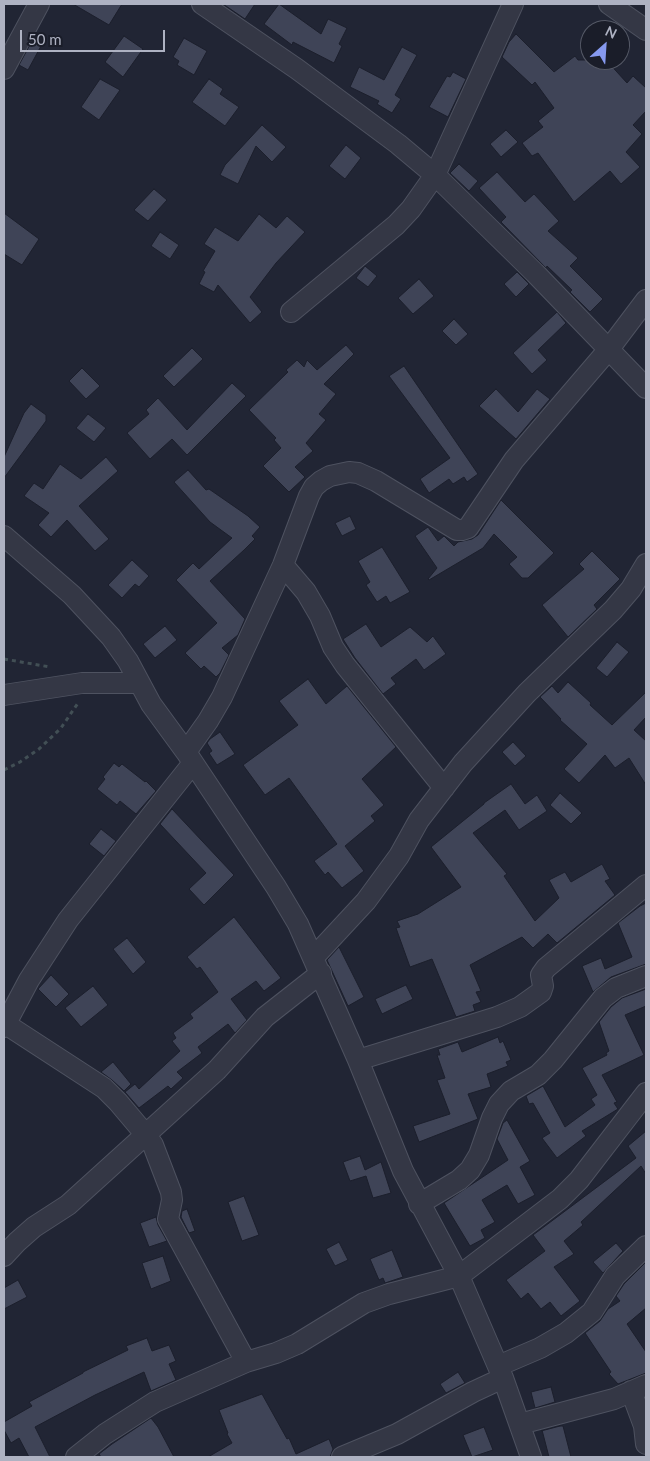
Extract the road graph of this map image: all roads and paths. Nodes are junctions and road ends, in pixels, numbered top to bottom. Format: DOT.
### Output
graph roads {
  1 [pos="38,4"];
  2 [pos="202,4"];
  3 [pos="513,4"];
  4 [pos="608,4"];
  5 [pos="646,30"];
  6 [pos="4,69"];
  7 [pos="435,175"];
  8 [pos="646,300"];
  9 [pos="291,312"];
  10 [pos="609,349"];
  11 [pos="646,388"];
  12 [pos="4,536"];
  13 [pos="646,564"];
  14 [pos="283,565"];
  15 [pos="82,683"];
  16 [pos="138,683"];
  17 [pos="4,695"];
  18 [pos="190,758"];
  19 [pos="4,770"];
  20 [pos="444,788"];
  21 [pos="646,885"];
  22 [pos="317,965"];
  23 [pos="646,976"];
  24 [pos="4,1025"];
  25 [pos="358,1060"];
  26 [pos="646,1093"];
  27 [pos="145,1134"];
  28 [pos="419,1204"];
  29 [pos="646,1246"];
  30 [pos="4,1256"];
  31 [pos="459,1276"];
  32 [pos="246,1362"];
  33 [pos="500,1372"];
  34 [pos="639,1388"];
  35 [pos="520,1424"];
  36 [pos="646,1444"];
  37 [pos="646,1453"];
  38 [pos="76,1457"];
  39 [pos="342,1457"];
  40 [pos="531,1457"];
  41 [pos="646,1457"];
  1 -- 6 [label="street"];
  2 -- 7 [label="street"];
  3 -- 7 [label="street"];
  4 -- 5 [label="street"];
  7 -- 9 [label="street"];
  7 -- 10 [label="street"];
  8 -- 10 [label="street"];
  10 -- 11 [label="street"];
  10 -- 14 [label="street"];
  12 -- 16 [label="street"];
  13 -- 20 [label="street"];
  14 -- 18 [label="street"];
  14 -- 20 [label="street"];
  15 -- 16 [label="street"];
  15 -- 17 [label="street"];
  15 -- 19 [label="path"];
  16 -- 18 [label="street"];
  18 -- 22 [label="street"];
  18 -- 24 [label="street"];
  20 -- 22 [label="street"];
  21 -- 25 [label="street"];
  22 -- 25 [label="street"];
  22 -- 27 [label="street"];
  23 -- 28 [label="street"];
  24 -- 27 [label="street"];
  25 -- 28 [label="street"];
  26 -- 31 [label="street"];
  27 -- 30 [label="street"];
  27 -- 32 [label="street"];
  28 -- 31 [label="street"];
  29 -- 33 [label="street"];
  31 -- 32 [label="street"];
  31 -- 33 [label="street"];
  32 -- 38 [label="street"];
  33 -- 35 [label="street"];
  33 -- 39 [label="street"];
  34 -- 35 [label="street"];
  34 -- 36 [label="street"];
  35 -- 40 [label="street"];
  37 -- 41 [label="street"];
}
